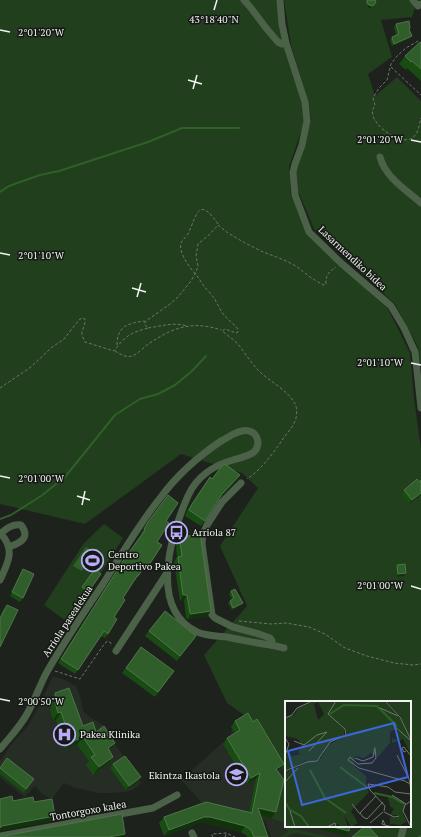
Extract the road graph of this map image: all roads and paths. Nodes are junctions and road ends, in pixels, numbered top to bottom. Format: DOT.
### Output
graph roads {
  1 [pos="244,0"];
  2 [pos="280,0"];
  3 [pos="413,0"];
  4 [pos="420,5"];
  5 [pos="418,41"];
  6 [pos="286,43"];
  7 [pos="391,67"];
  8 [pos="421,95"];
  9 [pos="421,118"];
  10 [pos="380,157"];
  11 [pos="421,203"];
  12 [pos="218,225"];
  13 [pos="341,263"];
  14 [pos="195,274"];
  15 [pos="146,321"];
  16 [pos="187,326"];
  17 [pos="148,328"];
  18 [pos="222,331"];
  19 [pos="117,347"];
  20 [pos="114,351"];
  21 [pos="0,388"];
  22 [pos="421,408"];
  23 [pos="241,483"];
  24 [pos="0,534"];
  25 [pos="9,547"];
  26 [pos="167,573"];
  27 [pos="0,580"];
  28 [pos="238,621"];
  29 [pos="271,645"];
  30 [pos="113,648"];
  31 [pos="284,648"];
  32 [pos="421,664"];
  33 [pos="48,669"];
  34 [pos="0,749"];
  35 [pos="177,795"];
  36 [pos="404,827"];
  37 [pos="226,833"];
  38 [pos="0,836"];
  39 [pos="213,837"];
  40 [pos="225,837"];
  41 [pos="235,837"];
  42 [pos="401,837"];
  1 -- 6 [label="street"];
  2 -- 6 [label="street, Lasarmendiko bidea"];
  3 -- 4 [label="street"];
  5 -- 7 [label="path"];
  6 -- 13 [label="street, Lasarmendiko bidea"];
  7 -- 8 [label="path"];
  7 -- 9 [label="path"];
  10 -- 11 [label="street"];
  12 -- 13 [label="path"];
  12 -- 14 [label="path"];
  12 -- 14 [label="path"];
  13 -- 22 [label="street, Lasarmendiko bidea"];
  14 -- 15 [label="path"];
  14 -- 18 [label="path"];
  15 -- 17 [label="path"];
  15 -- 19 [label="path"];
  16 -- 17 [label="path"];
  16 -- 18 [label="path"];
  16 -- 20 [label="path"];
  17 -- 19 [label="path"];
  18 -- 23 [label="path"];
  19 -- 20 [label="path"];
  20 -- 21 [label="path"];
  23 -- 29 [label="street"];
  24 -- 25 [label="street"];
  24 -- 25 [label="street"];
  25 -- 27 [label="street"];
  26 -- 29 [label="street, Arriola pasealekua"];
  26 -- 30 [label="street, Arriola pasealekua"];
  26 -- 33 [label="street, Arriola pasealekua"];
  28 -- 32 [label="path"];
  29 -- 31 [label="street, Arriola pasealekua"];
  30 -- 33 [label="path"];
  33 -- 34 [label="street, Arriola pasealekua"];
  35 -- 38 [label="street, Tontorgoxo kalea"];
  36 -- 42 [label="street"];
  37 -- 39 [label="path"];
  37 -- 40 [label="path"];
  37 -- 41 [label="path"];
}
